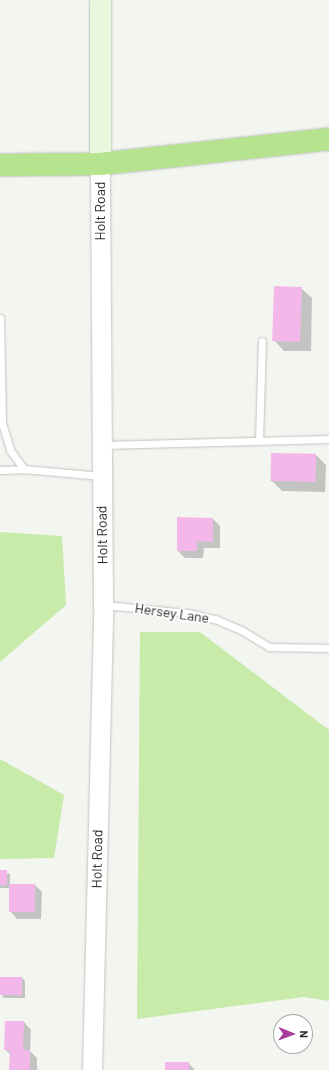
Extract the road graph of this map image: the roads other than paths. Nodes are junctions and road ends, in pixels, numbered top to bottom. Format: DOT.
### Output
graph roads {
  1 [pos="100,0"];
  2 [pos="329,139"];
  3 [pos="100,164"];
  4 [pos="0,165"];
  5 [pos="0,318"];
  6 [pos="262,341"];
  7 [pos="329,439"];
  8 [pos="259,441"];
  9 [pos="100,445"];
  10 [pos="24,469"];
  11 [pos="0,470"];
  12 [pos="101,476"];
  13 [pos="103,605"];
  14 [pos="329,648"];
  15 [pos="92,1070"];
  1 -- 3 [label="main road, Holt Road"];
  2 -- 3 [label="highway"];
  3 -- 4 [label="highway"];
  3 -- 9 [label="street, Holt Road"];
  5 -- 10 [label="lane"];
  6 -- 8 [label="lane"];
  7 -- 8 [label="lane"];
  8 -- 9 [label="lane"];
  9 -- 12 [label="street, Holt Road"];
  10 -- 11 [label="lane"];
  10 -- 12 [label="lane"];
  12 -- 13 [label="street, Holt Road"];
  13 -- 14 [label="lane, Hersey Lane"];
  13 -- 15 [label="street, Holt Road"];
}
